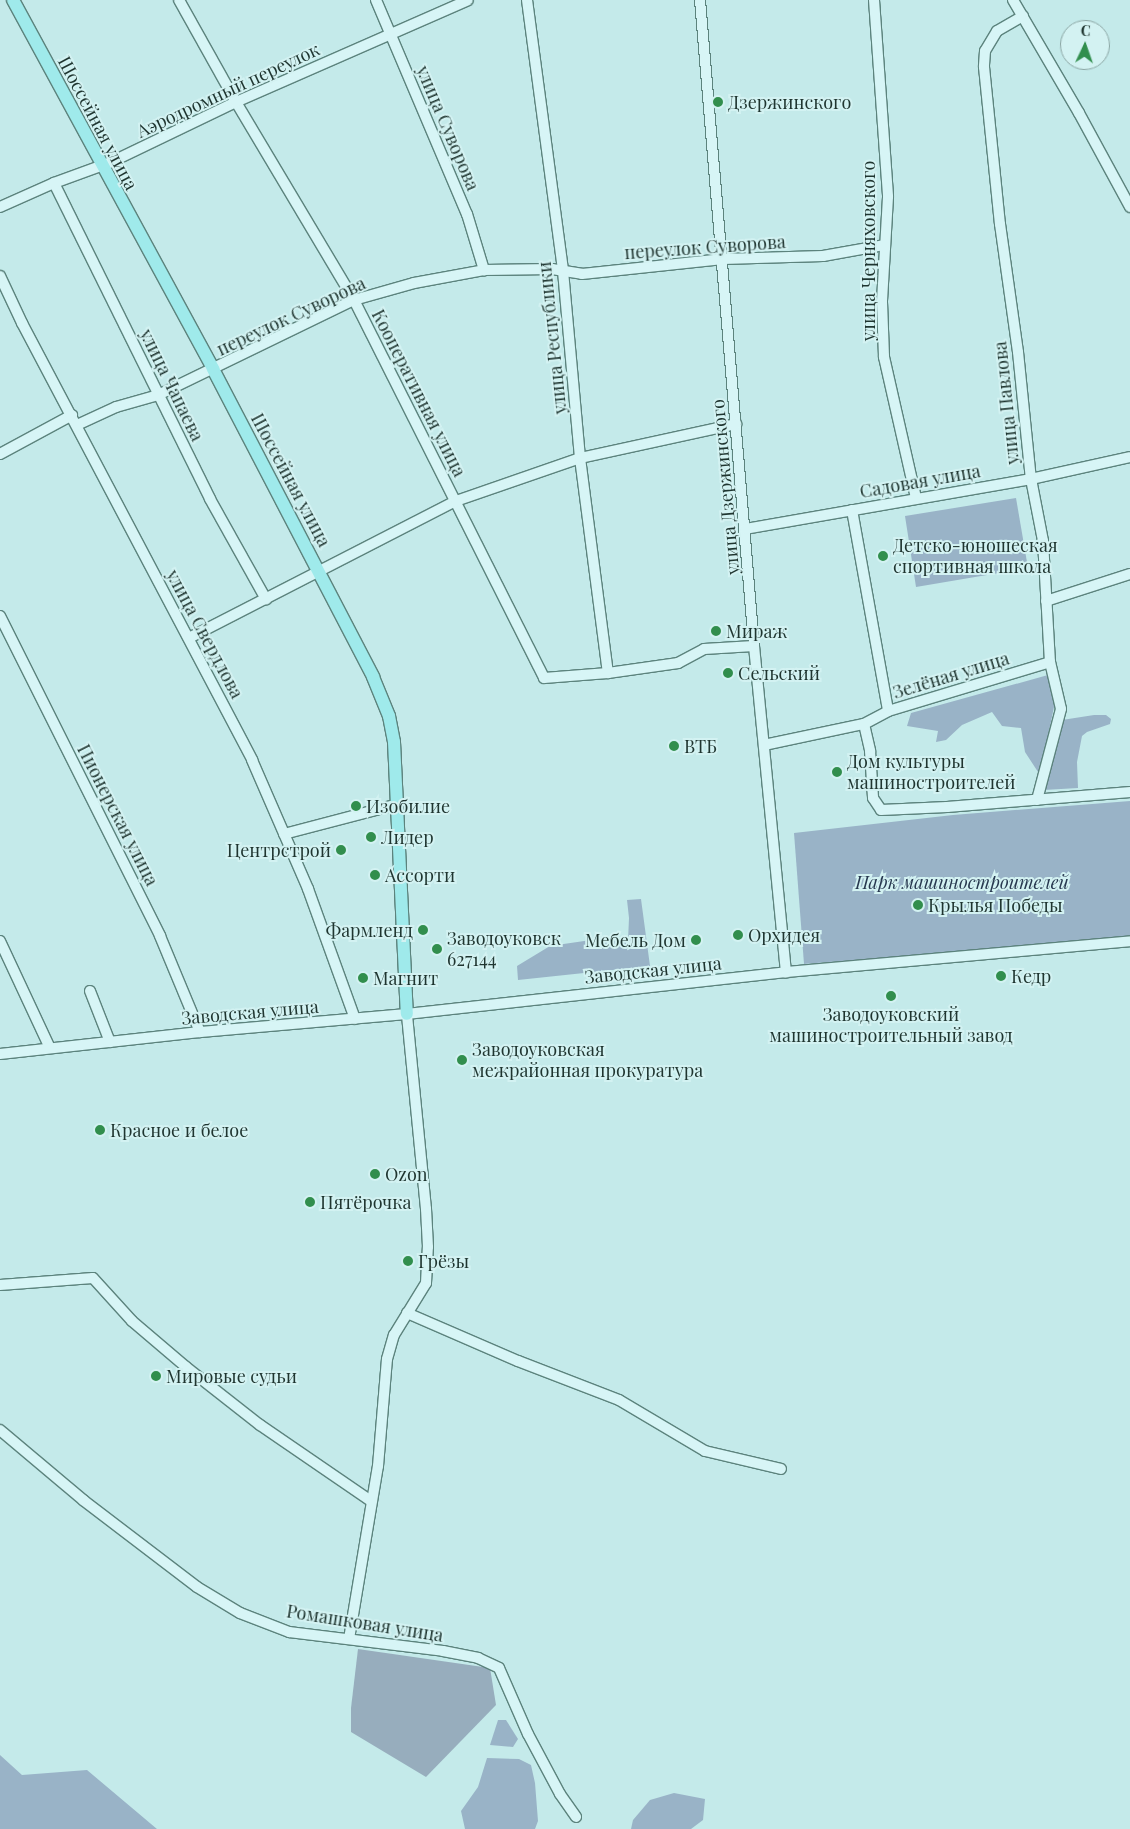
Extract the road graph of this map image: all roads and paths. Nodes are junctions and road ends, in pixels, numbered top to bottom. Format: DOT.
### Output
graph roads {
  1 [pos="13,0"];
  2 [pos="179,0"];
  3 [pos="376,0"];
  4 [pos="468,0"];
  5 [pos="527,0"];
  6 [pos="700,0"];
  7 [pos="874,0"];
  8 [pos="1013,0"];
  9 [pos="1022,16"];
  10 [pos="390,34"];
  11 [pos="236,102"];
  12 [pos="101,166"];
  13 [pos="54,184"];
  14 [pos="0,207"];
  15 [pos="1130,207"];
  16 [pos="885,245"];
  17 [pos="723,259"];
  18 [pos="484,270"];
  19 [pos="563,271"];
  20 [pos="0,276"];
  21 [pos="354,300"];
  22 [pos="213,369"];
  23 [pos="158,395"];
  24 [pos="72,415"];
  25 [pos="736,424"];
  26 [pos="77,425"];
  27 [pos="0,454"];
  28 [pos="1130,457"];
  29 [pos="580,458"];
  30 [pos="1031,479"];
  31 [pos="916,498"];
  32 [pos="456,500"];
  33 [pos="852,510"];
  34 [pos="745,529"];
  35 [pos="318,570"];
  36 [pos="1130,574"];
  37 [pos="266,599"];
  38 [pos="1046,601"];
  39 [pos="0,616"];
  40 [pos="189,638"];
  41 [pos="754,646"];
  42 [pos="1050,662"];
  43 [pos="608,673"];
  44 [pos="888,711"];
  45 [pos="864,724"];
  46 [pos="764,745"];
  47 [pos="1130,792"];
  48 [pos="1037,800"];
  49 [pos="398,804"];
  50 [pos="284,834"];
  51 [pos="0,941"];
  52 [pos="1130,941"];
  53 [pos="786,972"];
  54 [pos="90,991"];
  55 [pos="407,1014"];
  56 [pos="355,1019"];
  57 [pos="200,1032"];
  58 [pos="110,1042"];
  59 [pos="50,1048"];
  60 [pos="0,1054"];
  61 [pos="0,1286"];
  62 [pos="407,1312"];
  63 [pos="0,1430"];
  64 [pos="781,1469"];
  65 [pos="371,1501"];
  66 [pos="349,1639"];
  67 [pos="576,1817"];
  1 -- 12 [label="main road, Шоссейная улица"];
  2 -- 11 [label="street, Кооперативная улица"];
  3 -- 10 [label="street, улица Суворова"];
  4 -- 10 [label="street, Аэродромный переулок"];
  5 -- 19 [label="street, улица Республики"];
  6 -- 17 [label="street, улица Дзержинского"];
  7 -- 16 [label="street, улица Черняховского"];
  8 -- 9 [label="street"];
  9 -- 15 [label="street"];
  9 -- 30 [label="street, улица Павлова"];
  10 -- 11 [label="street, Аэродромный переулок"];
  10 -- 18 [label="street, улица Суворова"];
  11 -- 12 [label="street, Аэродромный переулок"];
  11 -- 21 [label="street, Кооперативная улица"];
  12 -- 13 [label="street, Аэродромный переулок"];
  12 -- 22 [label="main road, Шоссейная улица"];
  13 -- 14 [label="street, Аэродромный переулок"];
  13 -- 23 [label="street, улица Чапаева"];
  16 -- 17 [label="street, переулок Суворова"];
  16 -- 31 [label="street, улица Черняховского"];
  17 -- 19 [label="street, переулок Суворова"];
  17 -- 25 [label="street, улица Дзержинского"];
  18 -- 19 [label="street, переулок Суворова"];
  18 -- 21 [label="street, переулок Суворова"];
  19 -- 29 [label="street, улица Республики"];
  20 -- 24 [label="street, улица Свердлова"];
  21 -- 22 [label="street, переулок Суворова"];
  21 -- 32 [label="street, Кооперативная улица"];
  22 -- 23 [label="street, переулок Суворова"];
  22 -- 35 [label="main road, Шоссейная улица"];
  23 -- 26 [label="street, переулок Суворова"];
  23 -- 37 [label="street, улица Чапаева"];
  24 -- 26 [label="street, улица Свердлова"];
  24 -- 27 [label="street"];
  25 -- 29 [label="street"];
  25 -- 34 [label="street, улица Дзержинского"];
  26 -- 40 [label="street, улица Свердлова"];
  28 -- 30 [label="street, Садовая улица"];
  29 -- 32 [label="street"];
  29 -- 43 [label="street, улица Республики"];
  30 -- 31 [label="street, Садовая улица"];
  30 -- 38 [label="street, улица Павлова"];
  31 -- 33 [label="street, Садовая улица"];
  32 -- 35 [label="street"];
  32 -- 43 [label="street, Кооперативная улица"];
  33 -- 34 [label="street, Садовая улица"];
  33 -- 44 [label="street"];
  34 -- 41 [label="street, улица Дзержинского"];
  35 -- 37 [label="street"];
  35 -- 49 [label="main road, Шоссейная улица"];
  36 -- 38 [label="street"];
  37 -- 40 [label="street"];
  38 -- 42 [label="street, улица Павлова"];
  39 -- 57 [label="street, Пионерская улица"];
  40 -- 50 [label="street, улица Свердлова"];
  41 -- 43 [label="street"];
  41 -- 46 [label="street, улица Дзержинского"];
  42 -- 44 [label="street, Зелёная улица"];
  42 -- 48 [label="street, улица Павлова"];
  44 -- 45 [label="street, Зелёная улица"];
  45 -- 46 [label="street, Зелёная улица"];
  45 -- 48 [label="street"];
  46 -- 53 [label="street, улица Дзержинского"];
  47 -- 48 [label="street"];
  49 -- 50 [label="street"];
  49 -- 55 [label="main road, Шоссейная улица"];
  50 -- 56 [label="street, улица Свердлова"];
  51 -- 59 [label="street"];
  52 -- 53 [label="street, Заводская улица"];
  53 -- 55 [label="street, Заводская улица"];
  54 -- 58 [label="street"];
  55 -- 56 [label="street, Заводская улица"];
  55 -- 62 [label="street"];
  56 -- 57 [label="street, Заводская улица"];
  57 -- 58 [label="street, Заводская улица"];
  58 -- 59 [label="street, Заводская улица"];
  59 -- 60 [label="street, Заводская улица"];
  61 -- 65 [label="street"];
  62 -- 64 [label="street"];
  62 -- 65 [label="street"];
  63 -- 66 [label="street, Ромашковая улица"];
  65 -- 66 [label="street"];
  66 -- 67 [label="street, Ромашковая улица"];
}
